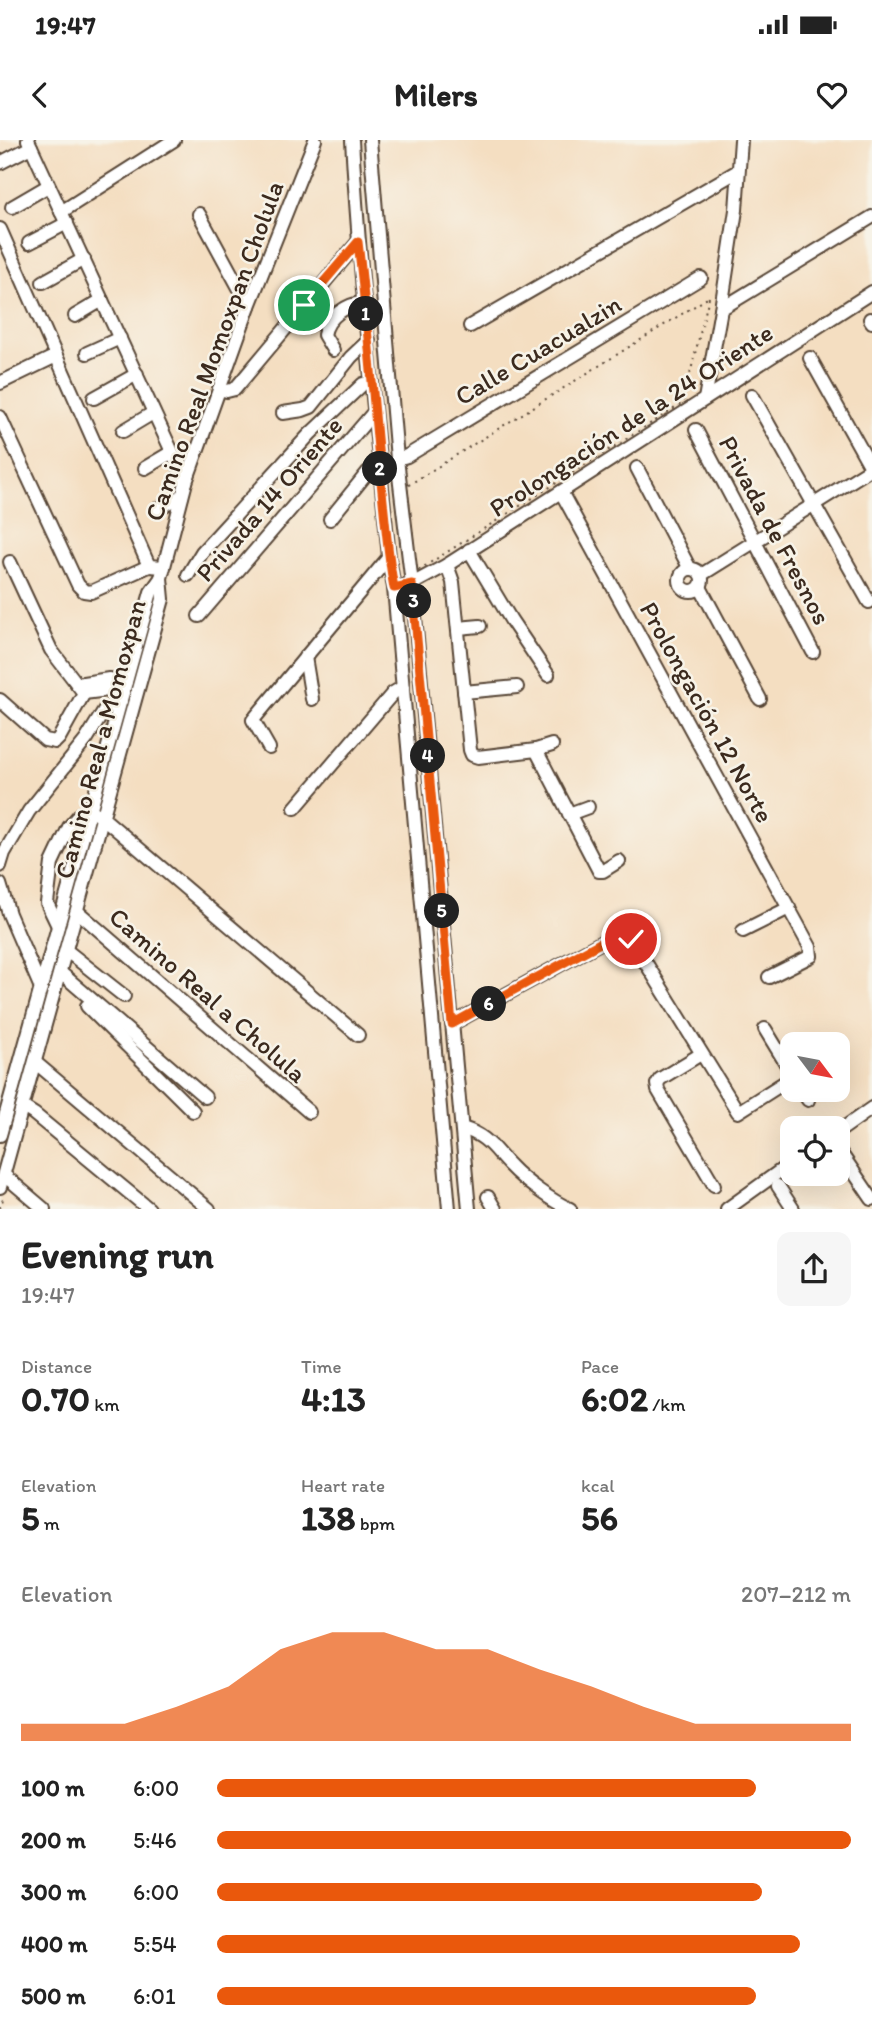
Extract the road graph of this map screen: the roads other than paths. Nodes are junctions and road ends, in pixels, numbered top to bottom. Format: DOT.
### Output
graph roads {
  1 [pos="174,140"];
  2 [pos="315,140"];
  3 [pos="352,140"];
  4 [pos="370,140"];
  5 [pos="741,140"];
  6 [pos="29,143"];
  7 [pos="0,163"];
  8 [pos="738,171"];
  9 [pos="48,186"];
  10 [pos="12,207"];
  11 [pos="199,214"];
  12 [pos="64,217"];
  13 [pos="872,218"];
  14 [pos="0,229"];
  15 [pos="358,242"];
  16 [pos="29,243"];
  17 [pos="84,260"];
  18 [pos="701,278"];
  19 [pos="43,282"];
  20 [pos="872,292"];
  21 [pos="102,300"];
  22 [pos="365,302"];
  23 [pos="249,306"];
  24 [pos="722,309"];
  25 [pos="75,316"];
  26 [pos="470,326"];
  27 [pos="120,338"];
  28 [pos="369,340"];
  29 [pos="334,350"];
  30 [pos="87,353"];
  31 [pos="56,356"];
  32 [pos="810,358"];
  33 [pos="137,374"];
  34 [pos="372,382"];
  35 [pos="0,383"];
  36 [pos="219,389"];
  37 [pos="751,395"];
  38 [pos="94,398"];
  39 [pos="705,399"];
  40 [pos="374,412"];
  41 [pos="153,413"];
  42 [pos="283,413"];
  43 [pos="0,417"];
  44 [pos="123,430"];
  45 [pos="696,430"];
  46 [pos="172,452"];
  47 [pos="397,459"];
  48 [pos="145,467"];
  49 [pos="637,468"];
  50 [pos="380,469"];
  51 [pos="872,469"];
  52 [pos="186,482"];
  53 [pos="561,492"];
  54 [pos="182,496"];
  55 [pos="814,506"];
  56 [pos="155,510"];
  57 [pos="330,519"];
  58 [pos="755,543"];
  59 [pos="469,551"];
  60 [pos="389,557"];
  61 [pos="10,562"];
  62 [pos="447,565"];
  63 [pos="149,566"];
  64 [pos="163,573"];
  65 [pos="188,575"];
  66 [pos="697,577"];
  67 [pos="412,584"];
  68 [pos="394,588"];
  69 [pos="869,602"];
  70 [pos="199,616"];
  71 [pos="480,626"];
  72 [pos="458,628"];
  73 [pos="813,652"];
  74 [pos="305,657"];
  75 [pos="548,675"];
  76 [pos="403,687"];
  77 [pos="517,687"];
  78 [pos="80,689"];
  79 [pos="124,692"];
  80 [pos="464,692"];
  81 [pos="312,699"];
  82 [pos="760,699"];
  83 [pos="0,700"];
  84 [pos="552,745"];
  85 [pos="269,748"];
  86 [pos="536,750"];
  87 [pos="588,807"];
  88 [pos="295,808"];
  89 [pos="90,810"];
  90 [pos="569,814"];
  91 [pos="103,818"];
  92 [pos="619,861"];
  93 [pos="0,866"];
  94 [pos="0,884"];
  95 [pos="789,908"];
  96 [pos="78,911"];
  97 [pos="58,926"];
  98 [pos="743,932"];
  99 [pos="67,951"];
  100 [pos="60,976"];
  101 [pos="769,977"];
  102 [pos="41,988"];
  103 [pos="124,996"];
  104 [pos="452,1024"];
  105 [pos="765,1029"];
  106 [pos="29,1035"];
  107 [pos="358,1035"];
  108 [pos="42,1040"];
  109 [pos="780,1054"];
  110 [pos="701,1055"];
  111 [pos="36,1063"];
  112 [pos="780,1085"];
  113 [pos="205,1097"];
  114 [pos="23,1107"];
  115 [pos="872,1108"];
  116 [pos="193,1111"];
  117 [pos="309,1112"];
  118 [pos="850,1124"];
  119 [pos="1,1126"];
  120 [pos="462,1128"];
  121 [pos="850,1167"];
  122 [pos="780,1171"];
  123 [pos="2,1181"];
  124 [pos="715,1185"];
  125 [pos="778,1186"];
  126 [pos="872,1199"];
  127 [pos="44,1209"];
  128 [pos="149,1209"];
  129 [pos="209,1209"];
  130 [pos="449,1209"];
  131 [pos="469,1209"];
  132 [pos="570,1209"];
  133 [pos="727,1209"];
  134 [pos="793,1209"];
  1 -- 12 [label="street"];
  2 -- 23 [label="street, Camino Real Momoxpan Cholula"];
  3 -- 15 [label="street"];
  4 -- 47 [label="street"];
  5 -- 8 [label="street"];
  6 -- 7 [label="street"];
  6 -- 9 [label="street"];
  8 -- 24 [label="street"];
  8 -- 26 [label="street"];
  9 -- 10 [label="street"];
  9 -- 12 [label="street"];
  11 -- 23 [label="street"];
  12 -- 16 [label="street"];
  12 -- 17 [label="street"];
  13 -- 24 [label="street"];
  14 -- 31 [label="street"];
  15 -- 22 [label="street"];
  15 -- 36 [label="street"];
  17 -- 19 [label="street"];
  17 -- 21 [label="street"];
  18 -- 47 [label="street, Calle Cuacualzin"];
  20 -- 39 [label="street, Prolongación de la 24 Oriente"];
  21 -- 25 [label="street"];
  21 -- 27 [label="street"];
  22 -- 28 [label="street"];
  22 -- 29 [label="street"];
  23 -- 36 [label="street, Camino Real Momoxpan Cholula"];
  24 -- 39 [label="street"];
  27 -- 30 [label="street"];
  27 -- 33 [label="street"];
  28 -- 34 [label="street"];
  28 -- 42 [label="street"];
  31 -- 35 [label="street"];
  31 -- 63 [label="street"];
  32 -- 51 [label="street"];
  33 -- 38 [label="street"];
  33 -- 41 [label="street"];
  34 -- 40 [label="street"];
  34 -- 65 [label="street"];
  36 -- 52 [label="street, Camino Real Momoxpan Cholula"];
  37 -- 55 [label="street"];
  39 -- 53 [label="street, Prolongación de la 24 Oriente"];
  40 -- 50 [label="street"];
  40 -- 70 [label="street, Privada 14 Oriente"];
  41 -- 44 [label="street"];
  41 -- 46 [label="street"];
  43 -- 63 [label="street"];
  45 -- 58 [label="street, Privada de Fresnos"];
  46 -- 48 [label="street"];
  46 -- 52 [label="street"];
  47 -- 67 [label="street"];
  49 -- 66 [label="street"];
  50 -- 57 [label="street"];
  50 -- 60 [label="street"];
  51 -- 55 [label="street"];
  52 -- 54 [label="street, Camino Real Momoxpan Cholula"];
  53 -- 59 [label="street, Prolongación de la 24 Oriente"];
  53 -- 95 [label="street, Prolongación 12 Norte"];
  54 -- 56 [label="street"];
  54 -- 64 [label="street, Camino Real Momoxpan Cholula"];
  55 -- 58 [label="street"];
  55 -- 69 [label="street"];
  58 -- 66 [label="street"];
  58 -- 73 [label="street, Privada de Fresnos"];
  59 -- 62 [label="street, Prolongación de la 24 Oriente"];
  59 -- 75 [label="street"];
  60 -- 68 [label="street"];
  60 -- 74 [label="street"];
  61 -- 78 [label="street"];
  62 -- 67 [label="street, Prolongación de la 24 Oriente"];
  62 -- 72 [label="street"];
  63 -- 64 [label="street"];
  64 -- 79 [label="street, Camino Real a Momoxpan"];
  64 -- 91 [label="street, Camino Real a Momoxpan"];
  66 -- 82 [label="street"];
  67 -- 68 [label="street, Prolongación de la 24 Oriente"];
  67 -- 104 [label="street"];
  68 -- 76 [label="street"];
  71 -- 72 [label="street"];
  72 -- 80 [label="street"];
  74 -- 81 [label="street"];
  74 -- 85 [label="street"];
  76 -- 88 [label="street"];
  76 -- 130 [label="street"];
  77 -- 80 [label="street"];
  78 -- 79 [label="street"];
  78 -- 83 [label="street"];
  79 -- 89 [label="street, Camino Real a Momoxpan"];
  79 -- 93 [label="street"];
  80 -- 86 [label="street"];
  84 -- 86 [label="street"];
  86 -- 90 [label="street"];
  87 -- 90 [label="street"];
  89 -- 91 [label="street"];
  89 -- 97 [label="street, Camino Real a Momoxpan"];
  89 -- 97 [label="street"];
  90 -- 92 [label="street"];
  91 -- 96 [label="street, Camino Real a Momoxpan"];
  91 -- 107 [label="street"];
  94 -- 102 [label="street"];
  95 -- 98 [label="street"];
  95 -- 101 [label="street, Prolongación 12 Norte"];
  96 -- 99 [label="street, Camino Real a Momoxpan"];
  96 -- 117 [label="street, Camino Real a Cholula"];
  97 -- 102 [label="street, Camino Real a Momoxpan"];
  99 -- 100 [label="street, Camino Real a Momoxpan"];
  99 -- 103 [label="street"];
  100 -- 108 [label="street, Camino Real a Momoxpan"];
  100 -- 113 [label="street"];
  100 -- 116 [label="street"];
  102 -- 106 [label="street, Camino Real a Momoxpan"];
  104 -- 110 [label="street"];
  104 -- 120 [label="street"];
  105 -- 109 [label="street"];
  106 -- 108 [label="street"];
  106 -- 119 [label="street, Camino Real a Momoxpan"];
  108 -- 111 [label="street, Camino Real a Momoxpan"];
  110 -- 112 [label="street"];
  110 -- 124 [label="street"];
  111 -- 114 [label="street, Camino Real a Momoxpan"];
  111 -- 129 [label="street"];
  114 -- 123 [label="street, Camino Real a Momoxpan"];
  114 -- 128 [label="street"];
  115 -- 118 [label="street"];
  120 -- 131 [label="street"];
  120 -- 132 [label="street"];
  121 -- 126 [label="street"];
  122 -- 133 [label="street"];
  123 -- 127 [label="street"];
  125 -- 134 [label="street"];
}
